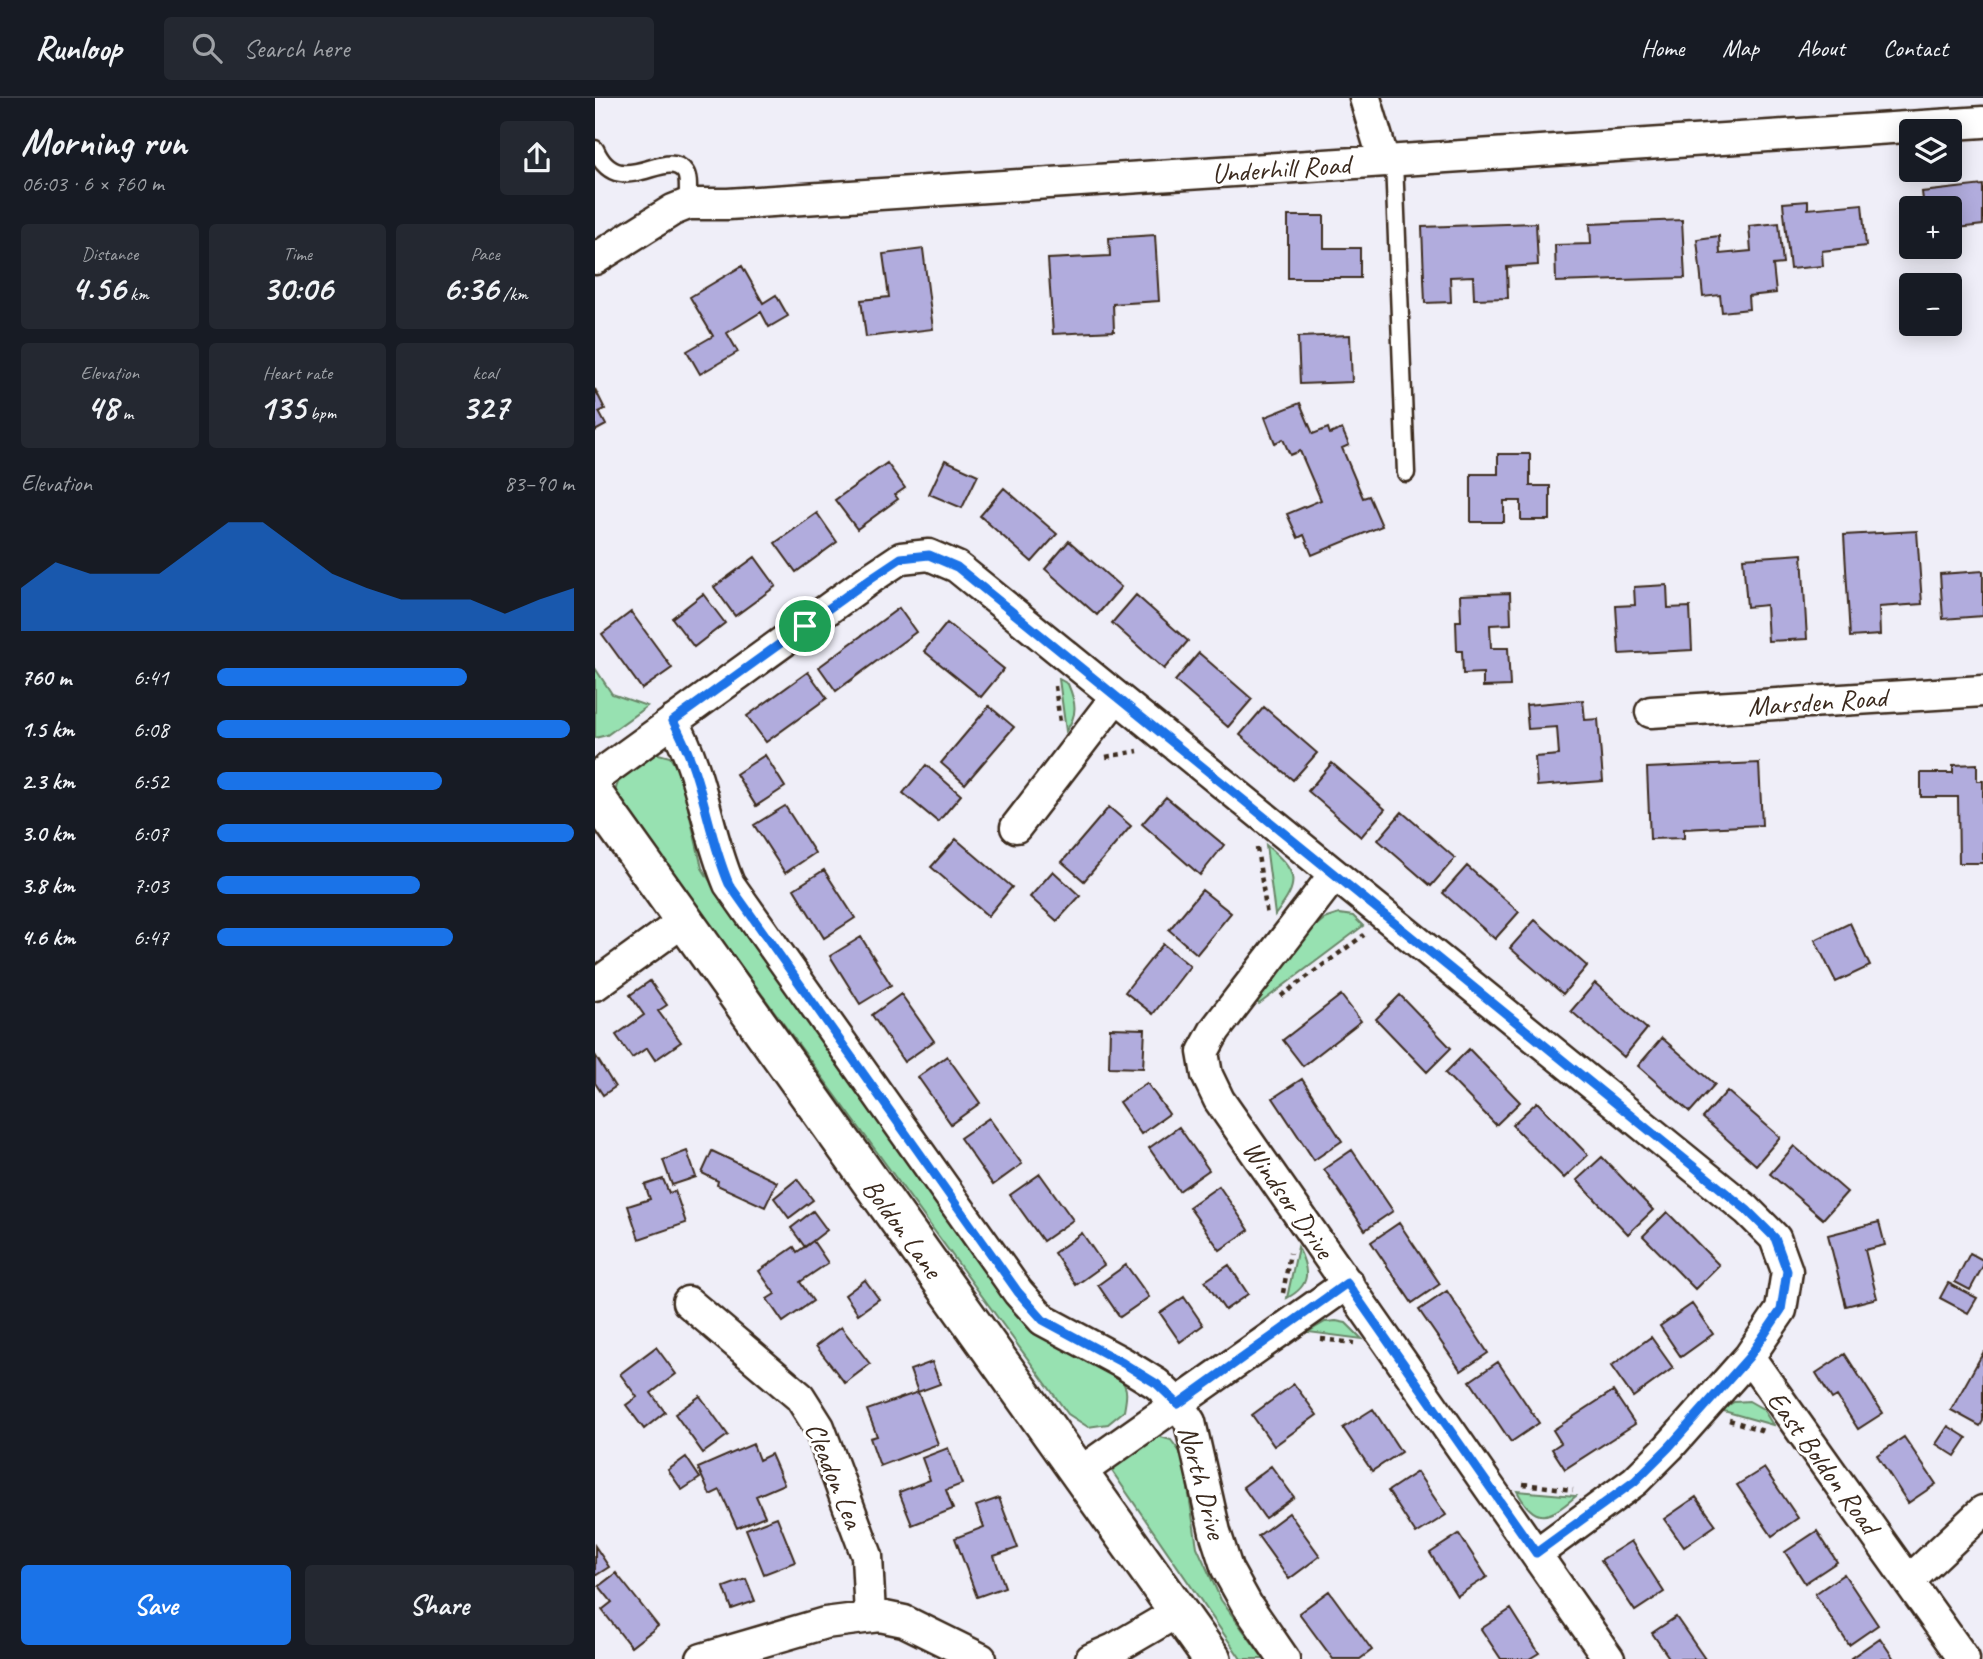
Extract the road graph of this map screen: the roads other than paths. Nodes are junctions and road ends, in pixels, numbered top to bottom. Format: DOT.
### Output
graph roads {
  1 [pos="1365,98"];
  2 [pos="1983,122"];
  3 [pos="595,149"];
  4 [pos="1389,161"];
  5 [pos="688,204"];
  6 [pos="595,259"];
  7 [pos="1406,473"];
  8 [pos="1983,691"];
  9 [pos="1116,697"];
  10 [pos="1651,712"];
  11 [pos="673,721"];
  12 [pos="595,778"];
  13 [pos="595,796"];
  14 [pos="1016,827"];
  15 [pos="1334,875"];
  16 [pos="685,920"];
  17 [pos="595,985"];
  18 [pos="1347,1283"];
  19 [pos="688,1302"];
  20 [pos="1749,1357"];
  21 [pos="1178,1404"];
  22 [pos="1079,1473"];
  23 [pos="1983,1511"];
  24 [pos="1536,1553"];
  25 [pos="1909,1581"];
  26 [pos="1178,1611"];
  27 [pos="870,1616"];
  28 [pos="702,1659"];
  29 [pos="981,1659"];
  30 [pos="1091,1659"];
  31 [pos="1212,1659"];
  32 [pos="1284,1659"];
  33 [pos="1609,1659"];
  34 [pos="1964,1659"];
  1 -- 4 [label="street"];
  2 -- 4 [label="street, Underhill Road"];
  3 -- 5 [label="lane"];
  4 -- 5 [label="street, Underhill Road"];
  4 -- 7 [label="lane"];
  5 -- 6 [label="street, Underhill Road"];
  8 -- 10 [label="street, Marsden Road"];
  9 -- 11 [label="street"];
  9 -- 14 [label="street"];
  9 -- 15 [label="street"];
  11 -- 12 [label="street"];
  11 -- 21 [label="street, North Drive"];
  13 -- 16 [label="street, Boldon Lane"];
  15 -- 18 [label="street, Windsor Drive"];
  15 -- 20 [label="street"];
  16 -- 17 [label="street"];
  16 -- 22 [label="street, Boldon Lane"];
  18 -- 21 [label="street"];
  18 -- 24 [label="street, Windsor Drive"];
  19 -- 27 [label="street, Cleadon Lea"];
  20 -- 24 [label="street"];
  20 -- 25 [label="street, East Boldon Road"];
  21 -- 22 [label="street"];
  21 -- 32 [label="street, North Drive"];
  22 -- 26 [label="street, Boldon Lane"];
  23 -- 25 [label="street"];
  24 -- 33 [label="street, Windsor Drive"];
  25 -- 34 [label="street, East Boldon Road"];
  26 -- 30 [label="street"];
  26 -- 31 [label="street, Boldon Lane"];
  27 -- 28 [label="street"];
  27 -- 29 [label="street"];
}
